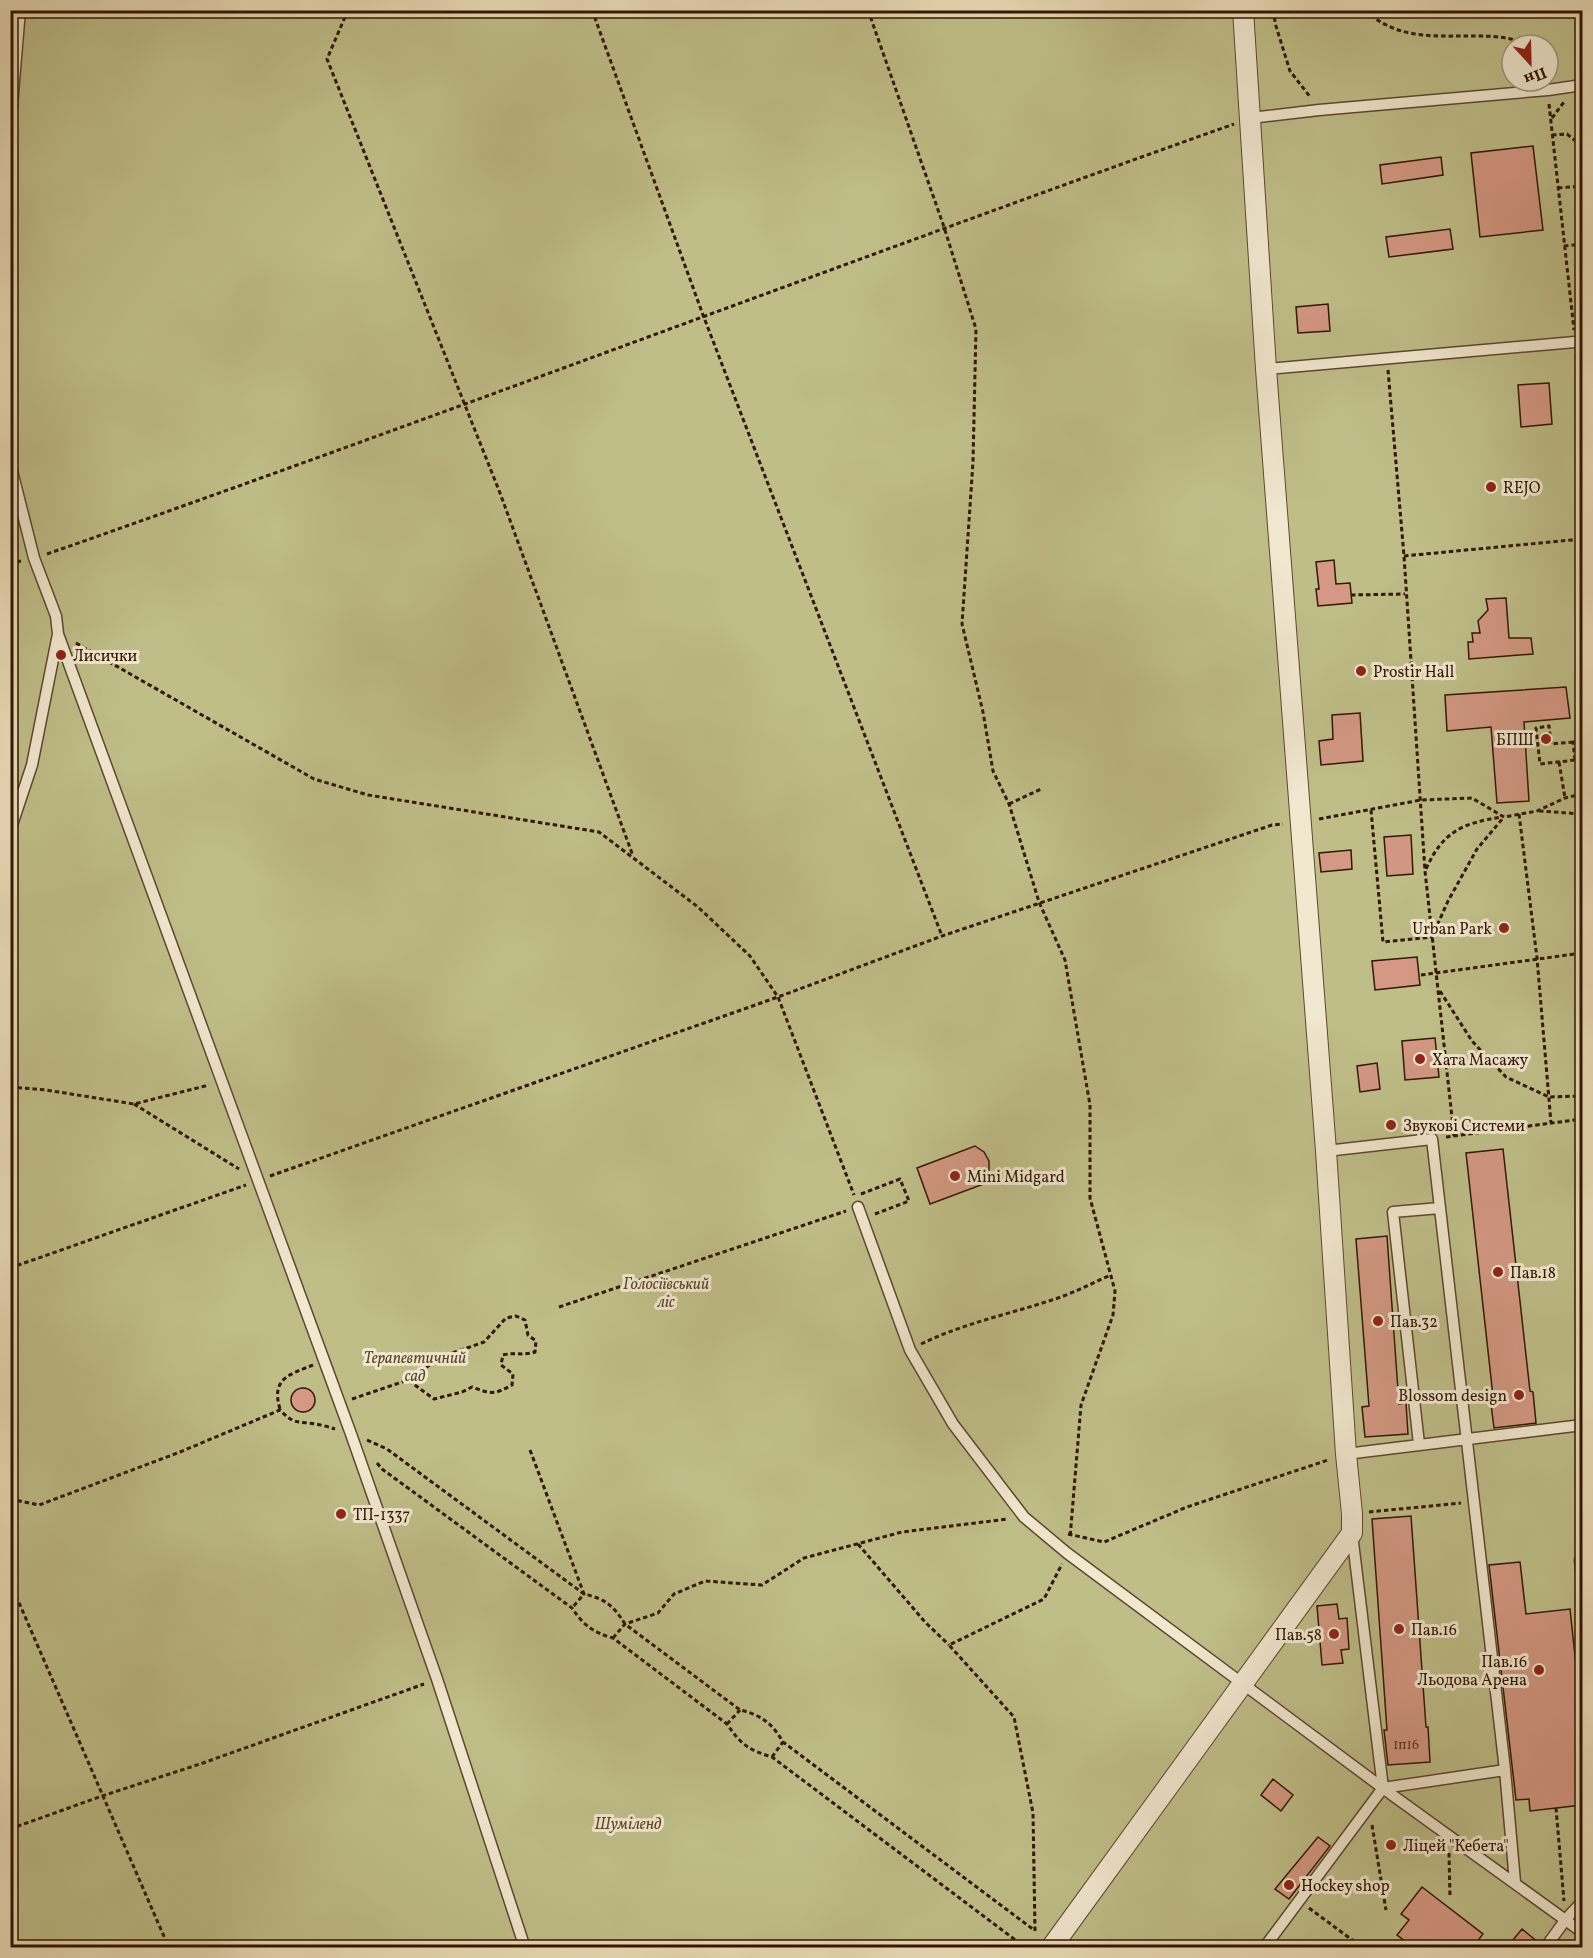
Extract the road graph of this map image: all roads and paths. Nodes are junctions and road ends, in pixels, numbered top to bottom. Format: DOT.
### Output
graph roads {
  1 [pos="20,10"];
  2 [pos="348,10"];
  3 [pos="592,10"];
  4 [pos="868,10"];
  5 [pos="1243,10"];
  6 [pos="1274,10"];
  7 [pos="1365,10"];
  8 [pos="1500,38"];
  9 [pos="1582,85"];
  10 [pos="1346,108"];
  11 [pos="1319,110"];
  12 [pos="1550,112"];
  13 [pos="1250,118"];
  14 [pos="1348,120"];
  15 [pos="10,129"];
  16 [pos="1552,135"];
  17 [pos="1582,138"];
  18 [pos="1578,144"];
  19 [pos="1582,186"];
  20 [pos="1558,188"];
  21 [pos="944,227"];
  22 [pos="1582,244"];
  23 [pos="1564,246"];
  24 [pos="703,315"];
  25 [pos="1575,342"];
  26 [pos="1387,358"];
  27 [pos="1266,369"];
  28 [pos="464,403"];
  29 [pos="1582,425"];
  30 [pos="10,463"];
  31 [pos="1582,539"];
  32 [pos="1404,556"];
  33 [pos="34,558"];
  34 [pos="1405,594"];
  35 [pos="1351,595"];
  36 [pos="58,633"];
  37 [pos="1582,740"];
  38 [pos="1573,742"];
  39 [pos="1582,759"];
  40 [pos="1575,760"];
  41 [pos="1559,762"];
  42 [pos="1041,789"];
  43 [pos="1582,794"];
  44 [pos="1565,798"];
  45 [pos="1421,800"];
  46 [pos="1009,804"];
  47 [pos="1371,810"];
  48 [pos="1537,811"];
  49 [pos="1519,814"];
  50 [pos="1582,814"];
  51 [pos="1504,817"];
  52 [pos="1300,822"];
  53 [pos="10,831"];
  54 [pos="633,858"];
  55 [pos="1425,871"];
  56 [pos="1039,902"];
  57 [pos="942,936"];
  58 [pos="1432,937"];
  59 [pos="1582,953"];
  60 [pos="1537,958"];
  61 [pos="1436,974"];
  62 [pos="1421,975"];
  63 [pos="1438,988"];
  64 [pos="778,997"];
  65 [pos="222,1082"];
  66 [pos="10,1087"];
  67 [pos="1582,1096"];
  68 [pos="1549,1097"];
  69 [pos="134,1104"];
  70 [pos="1582,1119"];
  71 [pos="1551,1123"];
  72 [pos="1454,1136"];
  73 [pos="1432,1139"];
  74 [pos="1326,1151"];
  75 [pos="258,1181"];
  76 [pos="858,1207"];
  77 [pos="1440,1208"];
  78 [pos="863,1219"];
  79 [pos="10,1268"];
  80 [pos="1111,1275"];
  81 [pos="560,1307"];
  82 [pos="910,1350"];
  83 [pos="323,1362"];
  84 [pos="408,1380"];
  85 [pos="339,1405"];
  86 [pos="280,1410"];
  87 [pos="1582,1425"];
  88 [pos="351,1434"];
  89 [pos="1467,1438"];
  90 [pos="1419,1444"];
  91 [pos="530,1450"];
  92 [pos="1346,1454"];
  93 [pos="374,1460"];
  94 [pos="10,1498"];
  95 [pos="1474,1502"];
  96 [pos="1024,1517"];
  97 [pos="1352,1524"];
  98 [pos="1061,1532"];
  99 [pos="1070,1535"];
  100 [pos="858,1543"];
  101 [pos="1067,1553"];
  102 [pos="1580,1560"];
  103 [pos="1582,1579"];
  104 [pos="10,1582"];
  105 [pos="584,1594"];
  106 [pos="572,1608"];
  107 [pos="625,1624"];
  108 [pos="613,1638"];
  109 [pos="949,1645"];
  110 [pos="437,1679"];
  111 [pos="1242,1683"];
  112 [pos="740,1710"];
  113 [pos="728,1724"];
  114 [pos="783,1742"];
  115 [pos="772,1757"];
  116 [pos="1505,1770"];
  117 [pos="1383,1788"];
  118 [pos="102,1796"];
  119 [pos="1556,1808"];
  120 [pos="1369,1809"];
  121 [pos="10,1829"];
  122 [pos="1448,1835"];
  123 [pos="1515,1882"];
  124 [pos="1450,1897"];
  125 [pos="1299,1901"];
  126 [pos="1582,1902"];
  127 [pos="1386,1910"];
  128 [pos="1566,1919"];
  129 [pos="1035,1930"];
  130 [pos="1582,1932"];
  131 [pos="1052,1946"];
  132 [pos="169,1947"];
  133 [pos="525,1947"];
  134 [pos="1026,1947"];
  135 [pos="1263,1947"];
  136 [pos="1363,1947"];
  137 [pos="1545,1947"];
  1 -- 15 [label="lane"];
  2 -- 28 [label="path"];
  3 -- 24 [label="path"];
  4 -- 21 [label="path"];
  5 -- 13 [label="street"];
  6 -- 11 [label="path"];
  7 -- 8 [label="path"];
  9 -- 10 [label="lane"];
  10 -- 11 [label="lane"];
  10 -- 14 [label="lane"];
  11 -- 13 [label="lane"];
  12 -- 16 [label="path"];
  13 -- 21 [label="path"];
  13 -- 27 [label="street"];
  16 -- 18 [label="path"];
  16 -- 20 [label="path"];
  17 -- 18 [label="path"];
  18 -- 19 [label="path"];
  19 -- 20 [label="path"];
  20 -- 23 [label="path"];
  21 -- 24 [label="path"];
  21 -- 46 [label="path"];
  22 -- 23 [label="path"];
  23 -- 25 [label="path"];
  24 -- 28 [label="path"];
  24 -- 57 [label="path"];
  25 -- 26 [label="lane"];
  25 -- 29 [label="path"];
  26 -- 27 [label="lane"];
  26 -- 32 [label="path"];
  27 -- 52 [label="street"];
  28 -- 33 [label="path"];
  28 -- 54 [label="path"];
  30 -- 33 [label="lane"];
  31 -- 32 [label="path"];
  32 -- 34 [label="path"];
  33 -- 36 [label="lane"];
  34 -- 35 [label="path"];
  34 -- 45 [label="path"];
  36 -- 53 [label="lane"];
  36 -- 54 [label="path"];
  36 -- 65 [label="lane"];
  37 -- 38 [label="path"];
  38 -- 40 [label="path"];
  38 -- 41 [label="path"];
  39 -- 40 [label="path"];
  40 -- 41 [label="path"];
  41 -- 44 [label="path"];
  42 -- 46 [label="path"];
  43 -- 44 [label="path"];
  44 -- 48 [label="path"];
  45 -- 47 [label="path"];
  45 -- 51 [label="path"];
  45 -- 55 [label="path"];
  46 -- 56 [label="path"];
  47 -- 52 [label="path"];
  47 -- 58 [label="path"];
  48 -- 49 [label="path"];
  48 -- 50 [label="path"];
  49 -- 51 [label="path"];
  49 -- 60 [label="path"];
  51 -- 55 [label="path"];
  51 -- 58 [label="path"];
  52 -- 56 [label="path"];
  52 -- 74 [label="street"];
  54 -- 64 [label="path"];
  55 -- 58 [label="path"];
  56 -- 57 [label="path"];
  56 -- 80 [label="path"];
  57 -- 64 [label="path"];
  58 -- 61 [label="path"];
  59 -- 60 [label="path"];
  60 -- 61 [label="path"];
  60 -- 68 [label="path"];
  61 -- 62 [label="path"];
  61 -- 63 [label="path"];
  63 -- 68 [label="path"];
  63 -- 72 [label="path"];
  64 -- 75 [label="path"];
  64 -- 78 [label="path"];
  65 -- 69 [label="path"];
  65 -- 75 [label="lane"];
  66 -- 69 [label="path"];
  67 -- 68 [label="path"];
  68 -- 71 [label="path"];
  69 -- 75 [label="path"];
  70 -- 71 [label="path"];
  71 -- 72 [label="path"];
  72 -- 73 [label="path"];
  73 -- 74 [label="lane"];
  73 -- 77 [label="lane"];
  74 -- 92 [label="street"];
  75 -- 79 [label="path"];
  75 -- 83 [label="lane"];
  76 -- 78 [label="lane"];
  76 -- 81 [label="path"];
  77 -- 89 [label="lane"];
  77 -- 90 [label="lane"];
  78 -- 82 [label="lane"];
  80 -- 82 [label="path"];
  80 -- 99 [label="path"];
  82 -- 96 [label="lane"];
  83 -- 85 [label="lane"];
  83 -- 86 [label="path"];
  84 -- 84 [label="path"];
  84 -- 85 [label="path"];
  85 -- 88 [label="lane"];
  86 -- 88 [label="path"];
  86 -- 94 [label="path"];
  87 -- 89 [label="lane"];
  88 -- 105 [label="path"];
  88 -- 110 [label="lane"];
  89 -- 90 [label="lane"];
  89 -- 95 [label="lane"];
  90 -- 92 [label="lane"];
  91 -- 105 [label="path"];
  92 -- 97 [label="street"];
  92 -- 99 [label="path"];
  93 -- 106 [label="path"];
  95 -- 97 [label="path"];
  95 -- 116 [label="lane"];
  96 -- 100 [label="path"];
  96 -- 101 [label="lane"];
  97 -- 111 [label="street"];
  97 -- 117 [label="lane"];
  98 -- 99 [label="path"];
  99 -- 101 [label="path"];
  100 -- 107 [label="path"];
  100 -- 109 [label="path"];
  101 -- 109 [label="path"];
  101 -- 111 [label="lane"];
  102 -- 103 [label="lane"];
  104 -- 118 [label="path"];
  105 -- 106 [label="path"];
  105 -- 107 [label="path"];
  106 -- 108 [label="path"];
  107 -- 108 [label="path"];
  107 -- 112 [label="path"];
  108 -- 113 [label="path"];
  109 -- 129 [label="path"];
  110 -- 118 [label="path"];
  110 -- 133 [label="lane"];
  111 -- 117 [label="lane"];
  111 -- 131 [label="street"];
  112 -- 113 [label="path"];
  112 -- 114 [label="path"];
  113 -- 115 [label="path"];
  114 -- 115 [label="path"];
  114 -- 129 [label="path"];
  115 -- 134 [label="path"];
  116 -- 117 [label="lane"];
  116 -- 123 [label="lane"];
  117 -- 120 [label="lane"];
  117 -- 122 [label="lane"];
  118 -- 121 [label="path"];
  118 -- 132 [label="path"];
  119 -- 128 [label="path"];
  120 -- 125 [label="lane"];
  120 -- 127 [label="path"];
  122 -- 123 [label="lane"];
  122 -- 124 [label="path"];
  123 -- 128 [label="lane"];
  125 -- 135 [label="lane"];
  125 -- 136 [label="path"];
  126 -- 128 [label="lane"];
  128 -- 130 [label="lane"];
  128 -- 137 [label="lane"];
  129 -- 131 [label="path"];
}
